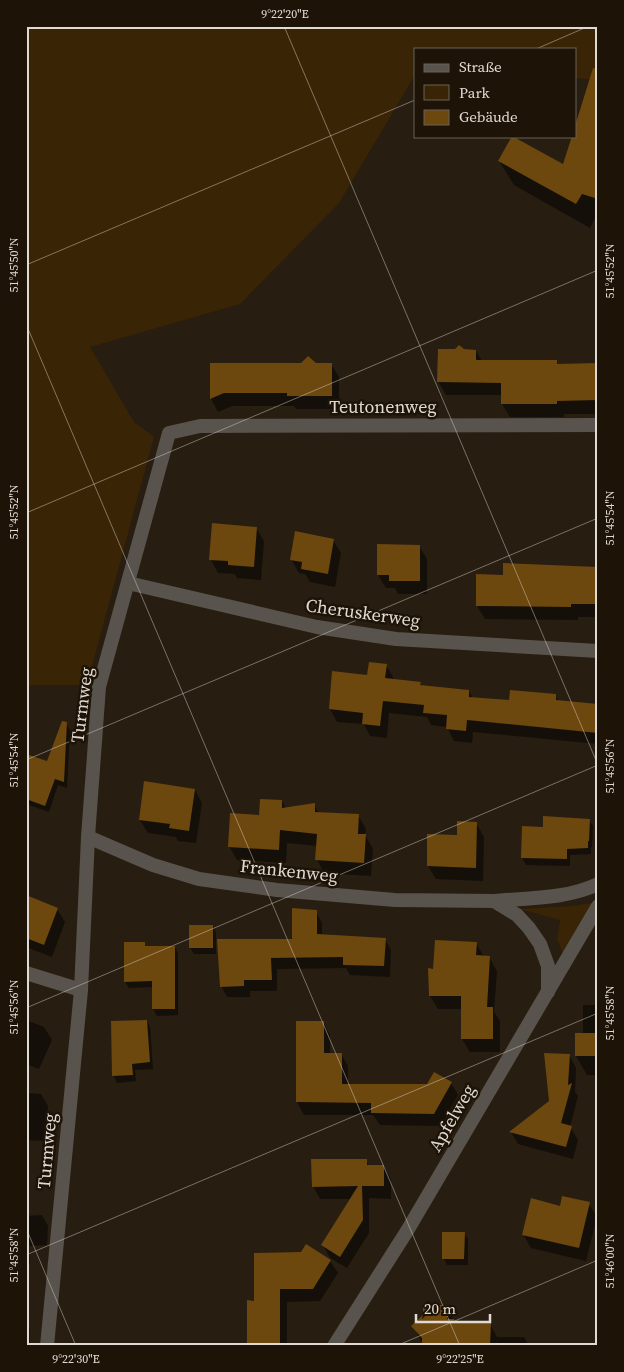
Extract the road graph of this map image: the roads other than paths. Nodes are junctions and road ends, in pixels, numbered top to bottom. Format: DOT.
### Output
graph roads {
  1 [pos="598,425"];
  2 [pos="169,433"];
  3 [pos="128,583"];
  4 [pos="598,651"];
  5 [pos="88,837"];
  6 [pos="598,884"];
  7 [pos="494,901"];
  8 [pos="598,906"];
  9 [pos="26,973"];
  10 [pos="81,990"];
  11 [pos="548,992"];
  12 [pos="47,1346"];
  13 [pos="334,1346"];
  1 -- 2 [label="street, Teutonenweg"];
  2 -- 3 [label="street, Turmweg"];
  3 -- 4 [label="street, Cheruskerweg"];
  3 -- 5 [label="street, Turmweg"];
  5 -- 7 [label="street, Frankenweg"];
  5 -- 10 [label="street, Turmweg"];
  6 -- 7 [label="street, Frankenweg"];
  7 -- 11 [label="street"];
  8 -- 11 [label="street, Apfelweg"];
  9 -- 10 [label="street"];
  10 -- 12 [label="street, Turmweg"];
  11 -- 13 [label="street, Apfelweg"];
}
